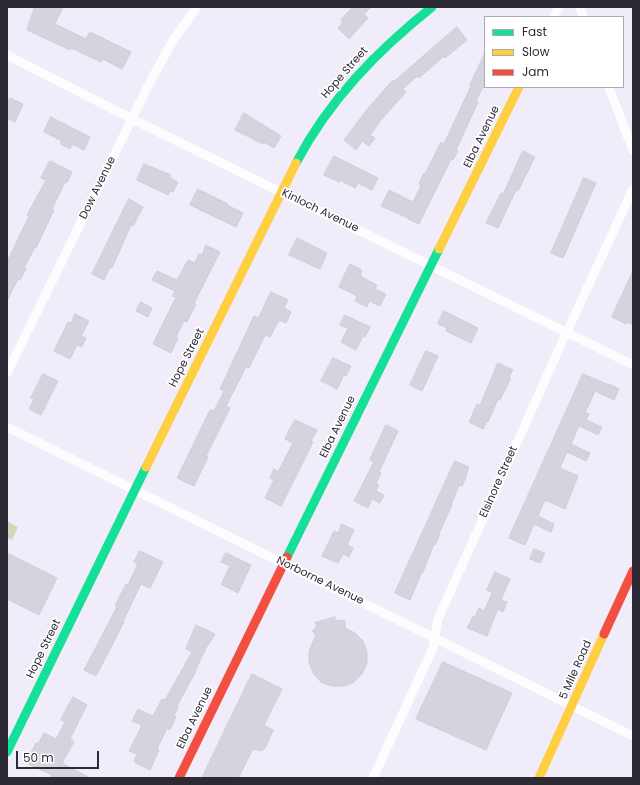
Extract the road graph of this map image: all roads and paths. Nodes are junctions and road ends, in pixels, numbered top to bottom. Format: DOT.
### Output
graph roads {
  1 [pos="196,7"];
  2 [pos="432,7"];
  3 [pos="559,7"];
  4 [pos="554,16"];
  5 [pos="7,55"];
  6 [pos="519,88"];
  7 [pos="609,88"];
  8 [pos="132,119"];
  9 [pos="633,151"];
  10 [pos="633,189"];
  11 [pos="281,192"];
  12 [pos="431,266"];
  13 [pos="566,332"];
  14 [pos="633,365"];
  15 [pos="7,374"];
  16 [pos="7,427"];
  17 [pos="135,490"];
  18 [pos="284,563"];
  19 [pos="633,571"];
  20 [pos="434,637"];
  21 [pos="573,706"];
  22 [pos="633,736"];
  23 [pos="7,752"];
  24 [pos="179,778"];
  25 [pos="372,778"];
  26 [pos="540,778"];
  1 -- 8 [label="street, Dow Avenue"];
  2 -- 11 [label="street, Hope Street"];
  3 -- 4 [label="street"];
  5 -- 8 [label="street, Kinloch Avenue"];
  6 -- 12 [label="street, Elba Avenue"];
  7 -- 9 [label="street"];
  8 -- 11 [label="street, Kinloch Avenue"];
  8 -- 15 [label="street, Dow Avenue"];
  10 -- 13 [label="street, Elsinore Street"];
  11 -- 12 [label="street, Kinloch Avenue"];
  11 -- 17 [label="street, Hope Street"];
  12 -- 13 [label="street, Kinloch Avenue"];
  12 -- 18 [label="street, Elba Avenue"];
  13 -- 14 [label="street, Kinloch Avenue"];
  13 -- 20 [label="street, Elsinore Street"];
  16 -- 17 [label="street, Norborne Avenue"];
  17 -- 18 [label="street, Norborne Avenue"];
  17 -- 23 [label="street, Hope Street"];
  18 -- 20 [label="street, Norborne Avenue"];
  18 -- 24 [label="street, Elba Avenue"];
  19 -- 21 [label="street, 5 Mile Road"];
  20 -- 21 [label="street, Norborne Avenue"];
  20 -- 25 [label="street, Elsinore Street"];
  21 -- 22 [label="street, Norborne Avenue"];
  21 -- 26 [label="street, 5 Mile Road"];
}
